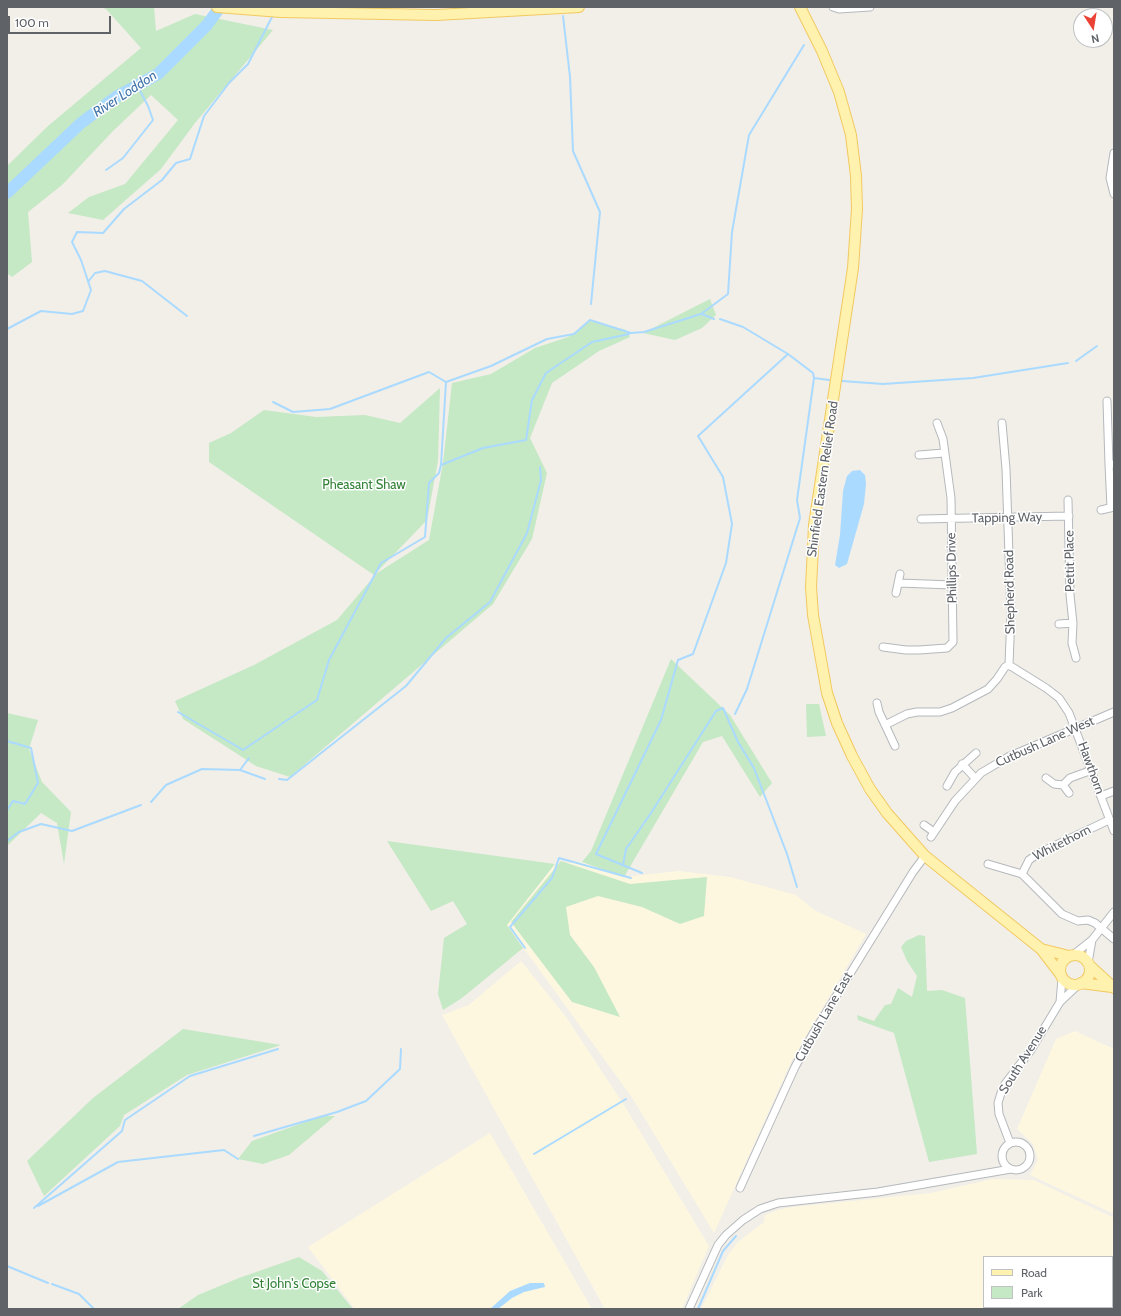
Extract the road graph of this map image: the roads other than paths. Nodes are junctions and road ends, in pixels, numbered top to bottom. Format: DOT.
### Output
graph roads {
  1 [pos="222,7"];
  2 [pos="574,7"];
  3 [pos="800,7"];
  4 [pos="833,7"];
  5 [pos="870,7"];
  6 [pos="1114,153"];
  7 [pos="1114,194"];
  8 [pos="1107,401"];
  9 [pos="1110,412"];
  10 [pos="937,423"];
  11 [pos="1002,423"];
  12 [pos="944,453"];
  13 [pos="919,455"];
  14 [pos="1111,464"];
  15 [pos="1068,500"];
  16 [pos="1112,508"];
  17 [pos="1101,510"];
  18 [pos="1069,516"];
  19 [pos="1008,517"];
  20 [pos="951,518"];
  21 [pos="921,519"];
  22 [pos="900,574"];
  23 [pos="899,583"];
  24 [pos="952,585"];
  25 [pos="896,592"];
  26 [pos="1073,623"];
  27 [pos="1059,624"];
  28 [pos="882,647"];
  29 [pos="1076,658"];
  30 [pos="1009,666"];
  31 [pos="877,703"];
  32 [pos="1114,712"];
  33 [pos="885,725"];
  34 [pos="1076,728"];
  35 [pos="895,746"];
  36 [pos="976,753"];
  37 [pos="962,764"];
  38 [pos="1092,770"];
  39 [pos="975,778"];
  40 [pos="1046,778"];
  41 [pos="1063,785"];
  42 [pos="946,786"];
  43 [pos="1114,791"];
  44 [pos="1069,793"];
  45 [pos="1101,796"];
  46 [pos="1110,820"];
  47 [pos="924,825"];
  48 [pos="1114,832"];
  49 [pos="925,856"];
  50 [pos="988,864"];
  51 [pos="1022,874"];
  52 [pos="1114,912"];
  53 [pos="1100,929"];
  54 [pos="1114,939"];
  55 [pos="1092,940"];
  56 [pos="1041,949"];
  57 [pos="1071,956"];
  58 [pos="1089,965"];
  59 [pos="1062,976"];
  60 [pos="1080,984"];
  61 [pos="1113,987"];
  62 [pos="1060,1002"];
  63 [pos="1010,1144"];
  64 [pos="1002,1158"];
  65 [pos="1011,1169"];
  66 [pos="990,1171"];
  67 [pos="740,1188"];
  68 [pos="689,1309"];
  1 -- 2 [label="main road"];
  3 -- 49 [label="main road, Shinfield Eastern Relief Road"];
  4 -- 5 [label="street"];
  6 -- 7 [label="street"];
  8 -- 9 [label="street"];
  9 -- 14 [label="street"];
  10 -- 12 [label="street, Phillips Drive"];
  11 -- 19 [label="street, Shepherd Road"];
  12 -- 13 [label="street"];
  12 -- 20 [label="street, Phillips Drive"];
  14 -- 16 [label="street"];
  15 -- 18 [label="street, Pettit Place"];
  16 -- 17 [label="street"];
  18 -- 19 [label="street, Tapping Way"];
  18 -- 26 [label="street, Pettit Place"];
  19 -- 20 [label="street, Tapping Way"];
  19 -- 30 [label="street, Shepherd Road"];
  20 -- 21 [label="street, Tapping Way"];
  20 -- 24 [label="street, Phillips Drive"];
  22 -- 23 [label="street"];
  23 -- 24 [label="street"];
  23 -- 25 [label="street"];
  24 -- 28 [label="street, Phillips Drive"];
  26 -- 27 [label="street"];
  26 -- 29 [label="street, Pettit Place"];
  30 -- 33 [label="street"];
  30 -- 34 [label="street"];
  31 -- 33 [label="street"];
  32 -- 34 [label="street, Cutbush Lane West"];
  33 -- 35 [label="street"];
  34 -- 38 [label="street, Hawthorn"];
  34 -- 39 [label="street, Cutbush Lane West"];
  36 -- 37 [label="street"];
  37 -- 39 [label="street"];
  37 -- 42 [label="street"];
  38 -- 41 [label="street"];
  38 -- 45 [label="street, Hawthorn"];
  39 -- 47 [label="street, Cutbush Lane West"];
  40 -- 41 [label="street"];
  41 -- 44 [label="street"];
  43 -- 45 [label="street"];
  45 -- 46 [label="street, Hawthorn"];
  46 -- 48 [label="street, Hawthorn"];
  46 -- 51 [label="street, Whitethorn"];
  49 -- 56 [label="main road, Shinfield Eastern Relief Road"];
  49 -- 67 [label="street, Cutbush Lane East"];
  50 -- 51 [label="street, Whitethorn"];
  51 -- 53 [label="street, Whitethorn"];
  52 -- 53 [label="street"];
  53 -- 54 [label="street, Whitethorn"];
  53 -- 55 [label="street"];
  55 -- 57 [label="street"];
  55 -- 58 [label="street"];
  56 -- 57 [label="main road, Shinfield Eastern Relief Road"];
  56 -- 59 [label="main road, Shinfield Eastern Relief Road"];
  57 -- 58 [label="main road"];
  57 -- 59 [label="main road"];
  58 -- 60 [label="main road"];
  58 -- 61 [label="main road"];
  59 -- 60 [label="main road"];
  59 -- 62 [label="street, South Avenue"];
  60 -- 61 [label="main road"];
  60 -- 62 [label="street, South Avenue"];
  62 -- 63 [label="street, South Avenue"];
  63 -- 64 [label="street"];
  63 -- 65 [label="street"];
  64 -- 65 [label="street"];
  64 -- 66 [label="street"];
  65 -- 66 [label="street"];
  66 -- 68 [label="street"];
}
